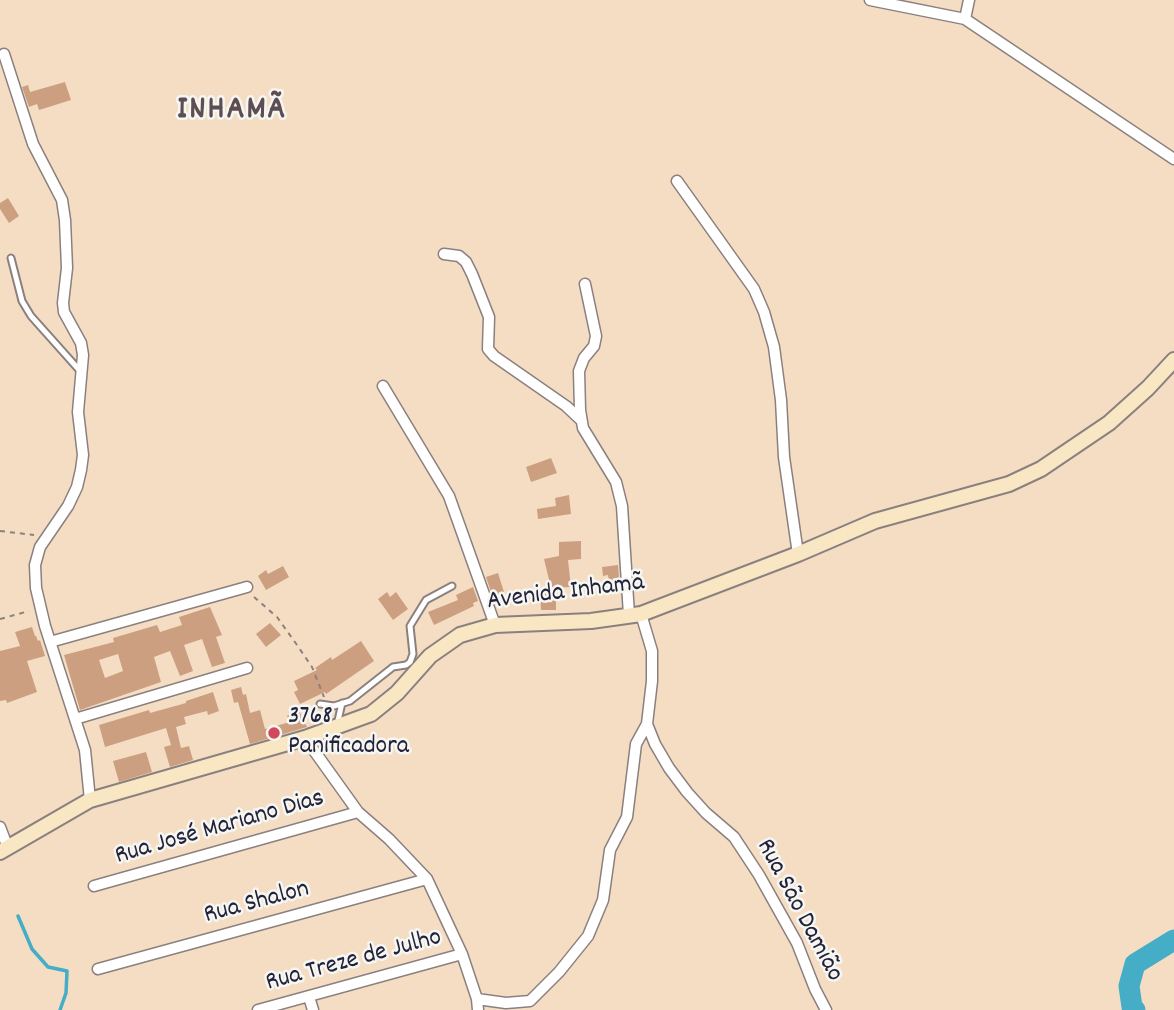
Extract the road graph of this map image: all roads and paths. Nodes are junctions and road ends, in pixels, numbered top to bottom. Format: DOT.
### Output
graph roads {
  1 [pos="870,0"];
  2 [pos="969,0"];
  3 [pos="965,19"];
  4 [pos="4,54"];
  5 [pos="1174,159"];
  6 [pos="677,181"];
  7 [pos="444,254"];
  8 [pos="11,258"];
  9 [pos="585,284"];
  10 [pos="1174,360"];
  11 [pos="81,372"];
  12 [pos="383,386"];
  13 [pos="582,421"];
  14 [pos="0,531"];
  15 [pos="45,539"];
  16 [pos="798,554"];
  17 [pos="452,586"];
  18 [pos="244,588"];
  19 [pos="40,608"];
  20 [pos="635,615"];
  21 [pos="0,620"];
  22 [pos="495,625"];
  23 [pos="50,642"];
  24 [pos="247,668"];
  25 [pos="410,670"];
  26 [pos="342,703"];
  27 [pos="323,704"];
  28 [pos="75,719"];
  29 [pos="647,724"];
  30 [pos="336,728"];
  31 [pos="305,738"];
  32 [pos="90,800"];
  33 [pos="358,811"];
  34 [pos="0,827"];
  35 [pos="4,850"];
  36 [pos="427,879"];
  37 [pos="94,887"];
  38 [pos="462,954"];
  39 [pos="98,969"];
  40 [pos="309,997"];
  41 [pos="477,999"];
  42 [pos="258,1010"];
  43 [pos="313,1010"];
  44 [pos="478,1010"];
  45 [pos="826,1010"];
  1 -- 3 [label="street"];
  2 -- 3 [label="street"];
  3 -- 5 [label="street"];
  4 -- 11 [label="street"];
  6 -- 16 [label="street"];
  7 -- 13 [label="street"];
  8 -- 11 [label="lane"];
  9 -- 13 [label="street"];
  10 -- 16 [label="street, Avenida Inhamã"];
  11 -- 15 [label="street"];
  12 -- 22 [label="street"];
  13 -- 20 [label="street"];
  14 -- 15 [label="path"];
  15 -- 19 [label="street"];
  16 -- 20 [label="street, Avenida Inhamã"];
  17 -- 25 [label="lane"];
  18 -- 23 [label="street"];
  18 -- 27 [label="path"];
  19 -- 21 [label="path"];
  19 -- 23 [label="street"];
  20 -- 22 [label="street, Avenida Inhamã"];
  20 -- 29 [label="street"];
  22 -- 25 [label="street, Avenida Inhamã"];
  23 -- 28 [label="street"];
  24 -- 28 [label="street"];
  25 -- 26 [label="lane"];
  25 -- 30 [label="street, Avenida Inhamã"];
  26 -- 27 [label="lane"];
  26 -- 30 [label="lane"];
  28 -- 32 [label="street"];
  29 -- 41 [label="street"];
  29 -- 45 [label="street, Rua São Damião"];
  30 -- 31 [label="street, Avenida Inhamã"];
  31 -- 32 [label="street, Avenida Inhamã"];
  31 -- 33 [label="street"];
  32 -- 35 [label="street, Avenida Inhamã"];
  33 -- 36 [label="street"];
  33 -- 37 [label="street, Rua José Mariano Dias"];
  34 -- 35 [label="street"];
  36 -- 38 [label="street"];
  36 -- 39 [label="street, Rua Shalon"];
  38 -- 40 [label="street, Rua Treze de Julho"];
  38 -- 41 [label="street"];
  40 -- 42 [label="street, Rua Treze de Julho"];
  40 -- 43 [label="street"];
  41 -- 44 [label="street"];
}
